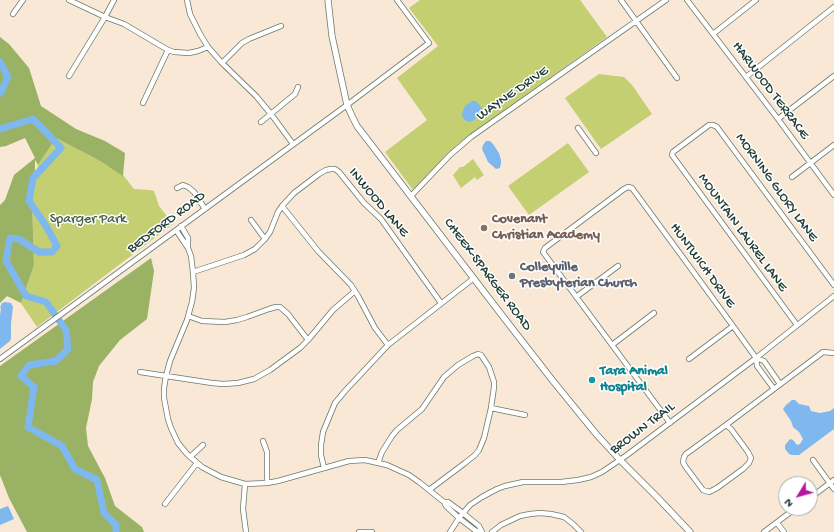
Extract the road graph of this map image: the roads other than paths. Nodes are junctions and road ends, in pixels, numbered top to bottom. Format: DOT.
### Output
graph roads {
  1 [pos="23,0"];
  2 [pos="69,0"];
  3 [pos="114,0"];
  4 [pos="187,0"];
  5 [pos="328,0"];
  6 [pos="396,0"];
  7 [pos="621,0"];
  8 [pos="666,0"];
  9 [pos="687,0"];
  10 [pos="756,0"];
  11 [pos="834,7"];
  12 [pos="13,14"];
  13 [pos="105,17"];
  14 [pos="636,22"];
  15 [pos="281,26"];
  16 [pos="713,34"];
  17 [pos="208,46"];
  18 [pos="168,50"];
  19 [pos="222,62"];
  20 [pos="69,76"];
  21 [pos="834,76"];
  22 [pos="746,77"];
  23 [pos="677,78"];
  24 [pos="298,87"];
  25 [pos="143,103"];
  26 [pos="347,105"];
  27 [pos="271,114"];
  28 [pos="778,119"];
  29 [pos="261,122"];
  30 [pos="578,128"];
  31 [pos="293,144"];
  32 [pos="834,145"];
  33 [pos="672,152"];
  34 [pos="596,153"];
  35 [pos="810,163"];
  36 [pos="792,177"];
  37 [pos="177,188"];
  38 [pos="834,195"];
  39 [pos="411,196"];
  40 [pos="282,206"];
  41 [pos="205,209"];
  42 [pos="251,220"];
  43 [pos="179,228"];
  44 [pos="265,239"];
  45 [pos="618,266"];
  46 [pos="193,272"];
  47 [pos="474,278"];
  48 [pos="834,284"];
  49 [pos="355,291"];
  50 [pos="834,296"];
  51 [pos="576,297"];
  52 [pos="441,303"];
  53 [pos="654,313"];
  54 [pos="188,316"];
  55 [pos="796,325"];
  56 [pos="733,326"];
  57 [pos="308,340"];
  58 [pos="388,345"];
  59 [pos="612,345"];
  60 [pos="834,352"];
  61 [pos="756,358"];
  62 [pos="0,359"];
  63 [pos="689,359"];
  64 [pos="140,372"];
  65 [pos="166,376"];
  66 [pos="780,384"];
  67 [pos="774,389"];
  68 [pos="491,408"];
  69 [pos="525,415"];
  70 [pos="670,423"];
  71 [pos="726,425"];
  72 [pos="263,441"];
  73 [pos="203,444"];
  74 [pos="190,457"];
  75 [pos="620,460"];
  76 [pos="813,460"];
  77 [pos="197,463"];
  78 [pos="378,463"];
  79 [pos="324,468"];
  80 [pos="834,480"];
  81 [pos="267,483"];
  82 [pos="829,483"];
  83 [pos="245,484"];
  84 [pos="834,489"];
  85 [pos="429,490"];
  86 [pos="818,492"];
  87 [pos="444,502"];
  88 [pos="165,504"];
  89 [pos="463,513"];
  90 [pos="786,516"];
  91 [pos="459,518"];
  92 [pos="777,523"];
  93 [pos="246,532"];
  94 [pos="359,532"];
  95 [pos="372,532"];
  96 [pos="450,532"];
  97 [pos="481,532"];
  98 [pos="492,532"];
  99 [pos="581,532"];
  100 [pos="690,532"];
  101 [pos="764,532"];
  102 [pos="784,532"];
  1 -- 12 [label="street"];
  2 -- 13 [label="street"];
  3 -- 13 [label="street"];
  4 -- 17 [label="street"];
  5 -- 26 [label="main road, CHEEK-SPARGER ROAD"];
  6 -- 26 [label="street, BEDFORD ROAD"];
  7 -- 14 [label="street"];
  8 -- 14 [label="street, WAYNE DRIVE"];
  9 -- 16 [label="street, HARWOOD TERRACE"];
  10 -- 16 [label="street"];
  11 -- 22 [label="street"];
  13 -- 18 [label="street"];
  13 -- 20 [label="street"];
  14 -- 23 [label="street"];
  14 -- 39 [label="street, WAYNE DRIVE"];
  15 -- 19 [label="street"];
  16 -- 22 [label="street, HARWOOD TERRACE"];
  17 -- 18 [label="street"];
  17 -- 19 [label="street"];
  18 -- 25 [label="street"];
  19 -- 27 [label="street"];
  21 -- 28 [label="street"];
  22 -- 28 [label="street, HARWOOD TERRACE"];
  24 -- 27 [label="street"];
  26 -- 31 [label="street, BEDFORD ROAD"];
  26 -- 39 [label="main road, CHEEK-SPARGER ROAD"];
  27 -- 29 [label="street"];
  27 -- 31 [label="street"];
  28 -- 35 [label="street, HARWOOD TERRACE"];
  30 -- 34 [label="street"];
  31 -- 41 [label="street, BEDFORD ROAD"];
  32 -- 35 [label="street"];
  33 -- 48 [label="street, MORNING GLORY LANE"];
  33 -- 55 [label="street, MOUNTAIN LAUREL LANE"];
  35 -- 36 [label="street"];
  35 -- 38 [label="street, HARWOOD TERRACE"];
  37 -- 41 [label="street"];
  39 -- 47 [label="main road, CHEEK-SPARGER ROAD"];
  40 -- 44 [label="street, INWOOD LANE"];
  40 -- 49 [label="street"];
  40 -- 52 [label="street, INWOOD LANE"];
  41 -- 43 [label="street, BEDFORD ROAD"];
  42 -- 44 [label="street"];
  43 -- 46 [label="street"];
  43 -- 62 [label="street, BEDFORD ROAD"];
  44 -- 46 [label="street, INWOOD LANE"];
  45 -- 51 [label="street"];
  46 -- 54 [label="street"];
  47 -- 52 [label="street"];
  47 -- 75 [label="main road, CHEEK-SPARGER ROAD"];
  49 -- 57 [label="street"];
  49 -- 58 [label="street"];
  50 -- 55 [label="street, BROWN TRAIL"];
  51 -- 56 [label="street, HUNTWICH DRIVE"];
  51 -- 59 [label="street"];
  52 -- 58 [label="street"];
  53 -- 59 [label="street"];
  54 -- 57 [label="street"];
  54 -- 65 [label="street"];
  55 -- 61 [label="street, BROWN TRAIL"];
  56 -- 61 [label="street, HUNTWICH DRIVE"];
  56 -- 63 [label="street"];
  57 -- 65 [label="street"];
  58 -- 79 [label="street"];
  59 -- 70 [label="street"];
  60 -- 66 [label="street"];
  61 -- 66 [label="street"];
  61 -- 67 [label="street"];
  61 -- 70 [label="street, BROWN TRAIL"];
  64 -- 65 [label="street"];
  65 -- 74 [label="street"];
  66 -- 67 [label="street"];
  67 -- 71 [label="street"];
  68 -- 69 [label="street"];
  68 -- 78 [label="street"];
  68 -- 85 [label="street"];
  70 -- 75 [label="street, BROWN TRAIL"];
  71 -- 71 [label="street"];
  72 -- 81 [label="street"];
  73 -- 74 [label="street"];
  74 -- 77 [label="street"];
  75 -- 89 [label="street, BROWN TRAIL"];
  75 -- 100 [label="main road, CHEEK-SPARGER ROAD"];
  76 -- 82 [label="street"];
  77 -- 83 [label="street"];
  77 -- 88 [label="street"];
  78 -- 79 [label="street"];
  78 -- 85 [label="street"];
  79 -- 81 [label="street"];
  80 -- 82 [label="street"];
  81 -- 83 [label="street"];
  82 -- 84 [label="street"];
  82 -- 86 [label="street"];
  83 -- 93 [label="street"];
  85 -- 87 [label="street"];
  87 -- 89 [label="street"];
  87 -- 91 [label="street"];
  89 -- 91 [label="street, BROWN TRAIL"];
  89 -- 97 [label="street"];
  90 -- 92 [label="street"];
  91 -- 96 [label="street, BROWN TRAIL"];
  91 -- 97 [label="street"];
  92 -- 101 [label="street"];
  92 -- 102 [label="street"];
  94 -- 95 [label="street"];
  98 -- 99 [label="street"];
}
